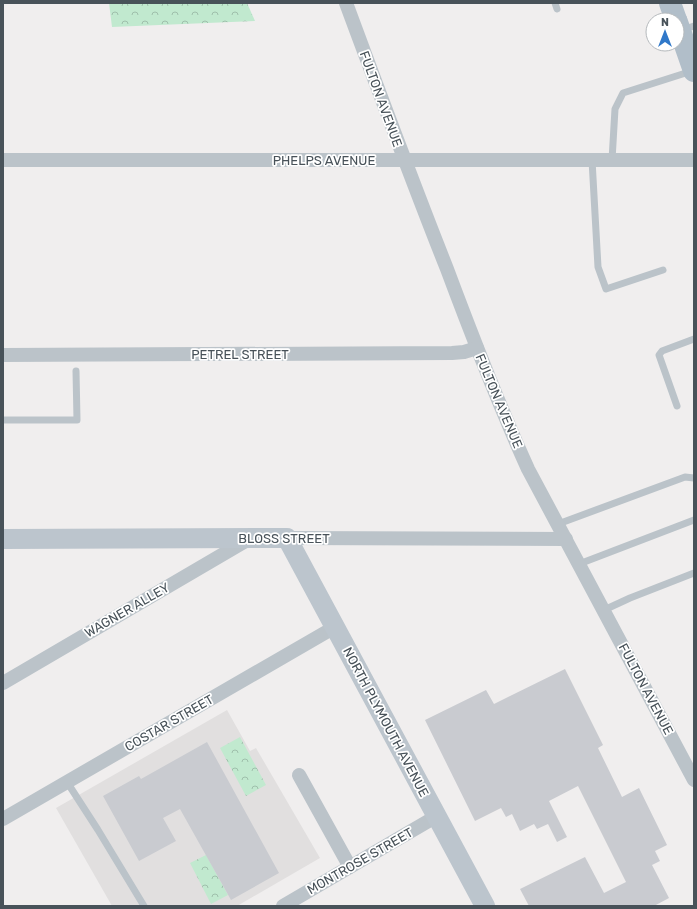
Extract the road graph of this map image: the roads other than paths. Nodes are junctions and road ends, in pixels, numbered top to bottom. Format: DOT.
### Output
graph roads {
  1 [pos="346,3"];
  2 [pos="670,3"];
  3 [pos="675,12"];
  4 [pos="685,36"];
  5 [pos="694,70"];
  6 [pos="3,160"];
  7 [pos="404,160"];
  8 [pos="592,160"];
  9 [pos="612,160"];
  10 [pos="694,160"];
  11 [pos="663,270"];
  12 [pos="694,339"];
  13 [pos="477,348"];
  14 [pos="3,355"];
  15 [pos="76,371"];
  16 [pos="677,406"];
  17 [pos="3,420"];
  18 [pos="694,478"];
  19 [pos="694,520"];
  20 [pos="558,524"];
  21 [pos="250,538"];
  22 [pos="287,538"];
  23 [pos="3,539"];
  24 [pos="566,539"];
  25 [pos="579,564"];
  26 [pos="694,573"];
  27 [pos="604,610"];
  28 [pos="335,627"];
  29 [pos="3,683"];
  30 [pos="299,774"];
  31 [pos="694,780"];
  32 [pos="67,782"];
  33 [pos="437,816"];
  34 [pos="3,819"];
  35 [pos="350,867"];
  36 [pos="144,906"];
  37 [pos="283,906"];
  38 [pos="485,906"];
  1 -- 7 [label="street, FULTON AVENUE"];
  2 -- 3 [label="main road"];
  4 -- 5 [label="main road"];
  5 -- 9 [label="lane"];
  6 -- 7 [label="street, PHELPS AVENUE"];
  7 -- 8 [label="street, PHELPS AVENUE"];
  7 -- 13 [label="street, FULTON AVENUE"];
  8 -- 9 [label="street, PHELPS AVENUE"];
  8 -- 11 [label="lane"];
  9 -- 10 [label="street, PHELPS AVENUE"];
  12 -- 16 [label="lane"];
  13 -- 14 [label="street, PETREL STREET"];
  13 -- 20 [label="street, FULTON AVENUE"];
  15 -- 17 [label="lane"];
  18 -- 20 [label="lane"];
  19 -- 25 [label="lane"];
  20 -- 24 [label="street, FULTON AVENUE"];
  21 -- 22 [label="street, BLOSS STREET"];
  21 -- 23 [label="street, BLOSS STREET"];
  21 -- 29 [label="street, WAGNER ALLEY"];
  22 -- 24 [label="street, BLOSS STREET"];
  22 -- 28 [label="street, NORTH PLYMOUTH AVENUE"];
  24 -- 25 [label="street, FULTON AVENUE"];
  25 -- 27 [label="street, FULTON AVENUE"];
  26 -- 27 [label="lane"];
  27 -- 31 [label="street, FULTON AVENUE"];
  28 -- 32 [label="street, COSTAR STREET"];
  28 -- 33 [label="street, NORTH PLYMOUTH AVENUE"];
  30 -- 35 [label="street"];
  32 -- 34 [label="street, COSTAR STREET"];
  32 -- 36 [label="lane"];
  33 -- 35 [label="street, MONTROSE STREET"];
  33 -- 38 [label="street, NORTH PLYMOUTH AVENUE"];
  35 -- 37 [label="street, MONTROSE STREET"];
}
